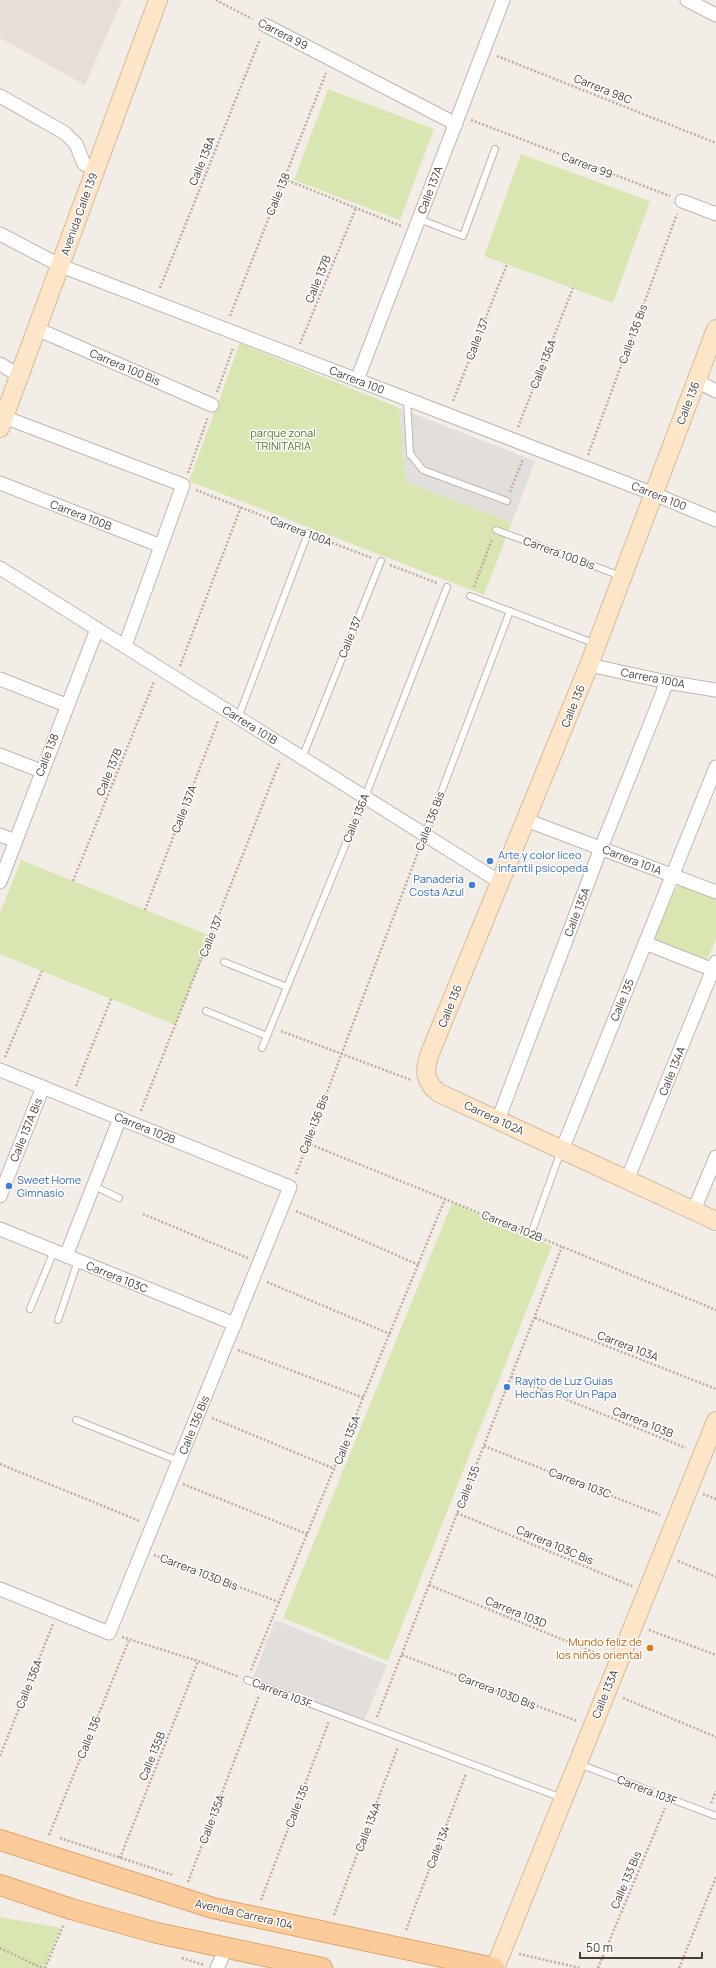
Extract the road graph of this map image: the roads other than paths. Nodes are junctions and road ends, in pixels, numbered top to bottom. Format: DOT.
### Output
graph roads {
  1 [pos="158,0"];
  2 [pos="503,0"];
  3 [pos="687,0"];
  4 [pos="716,15"];
  5 [pos="265,25"];
  6 [pos="0,96"];
  7 [pos="457,120"];
  8 [pos="495,149"];
  9 [pos="96,170"];
  10 [pos="682,201"];
  11 [pos="716,214"];
  12 [pos="417,225"];
  13 [pos="0,234"];
  14 [pos="60,266"];
  15 [pos="37,329"];
  16 [pos="716,329"];
  17 [pos="0,364"];
  18 [pos="20,376"];
  19 [pos="357,380"];
  20 [pos="697,380"];
  21 [pos="716,391"];
  22 [pos="407,399"];
  23 [pos="212,405"];
  24 [pos="2,423"];
  25 [pos="0,483"];
  26 [pos="654,494"];
  27 [pos="507,501"];
  28 [pos="716,520"];
  29 [pos="496,530"];
  30 [pos="308,533"];
  31 [pos="161,546"];
  32 [pos="381,561"];
  33 [pos="0,568"];
  34 [pos="623,577"];
  35 [pos="447,587"];
  36 [pos="470,596"];
  37 [pos="510,611"];
  38 [pos="97,629"];
  39 [pos="597,644"];
  40 [pos="125,646"];
  41 [pos="590,665"];
  42 [pos="0,679"];
  43 [pos="667,682"];
  44 [pos="716,690"];
  45 [pos="66,705"];
  46 [pos="238,718"];
  47 [pos="0,755"];
  48 [pos="302,758"];
  49 [pos="716,767"];
  50 [pos="41,772"];
  51 [pos="365,797"];
  52 [pos="526,820"];
  53 [pos="0,835"];
  54 [pos="425,835"];
  55 [pos="15,841"];
  56 [pos="601,848"];
  57 [pos="672,875"];
  58 [pos="0,882"];
  59 [pos="500,882"];
  60 [pos="716,892"];
  61 [pos="645,943"];
  62 [pos="224,962"];
  63 [pos="715,968"];
  64 [pos="287,987"];
  65 [pos="206,1011"];
  66 [pos="267,1036"];
  67 [pos="262,1048"];
  68 [pos="2,1066"];
  69 [pos="427,1080"];
  70 [pos="43,1087"];
  71 [pos="120,1118"];
  72 [pos="498,1120"];
  73 [pos="562,1150"];
  74 [pos="716,1157"];
  75 [pos="627,1180"];
  76 [pos="94,1186"];
  77 [pos="290,1187"];
  78 [pos="0,1196"];
  79 [pos="119,1198"];
  80 [pos="694,1210"];
  81 [pos="716,1221"];
  82 [pos="0,1229"];
  83 [pos="531,1234"];
  84 [pos="66,1256"];
  85 [pos="30,1309"];
  86 [pos="58,1320"];
  87 [pos="235,1324"];
  88 [pos="76,1420"];
  89 [pos="716,1421"];
  90 [pos="179,1461"];
  91 [pos="0,1590"];
  92 [pos="247,1680"];
  93 [pos="578,1764"];
  94 [pos="563,1799"];
  95 [pos="716,1816"];
  96 [pos="0,1840"];
  97 [pos="0,1885"];
  98 [pos="226,1948"];
  99 [pos="217,1968"];
  100 [pos="322,1968"];
  101 [pos="494,1968"];
  1 -- 9 [label="street, Avenida Calle 139"];
  2 -- 7 [label="street, Calle 137A"];
  3 -- 4 [label="street"];
  5 -- 7 [label="street, Carrera 99"];
  6 -- 9 [label="street"];
  7 -- 12 [label="street, Calle 137A"];
  8 -- 12 [label="lane"];
  9 -- 14 [label="street, Avenida Calle 139"];
  10 -- 11 [label="street"];
  12 -- 19 [label="street, Calle 137A"];
  13 -- 14 [label="street, Carrera 100"];
  14 -- 15 [label="street, Avenida Calle 139"];
  14 -- 19 [label="street, Carrera 100"];
  15 -- 18 [label="street, Avenida Calle 139"];
  15 -- 23 [label="street, Carrera 100 Bis"];
  16 -- 20 [label="street, Calle 136"];
  17 -- 18 [label="street"];
  18 -- 24 [label="street, Avenida Calle 139"];
  19 -- 22 [label="street, Carrera 100"];
  20 -- 21 [label="street"];
  20 -- 26 [label="street, Calle 136"];
  22 -- 26 [label="street, Carrera 100"];
  22 -- 27 [label="lane"];
  24 -- 31 [label="street"];
  25 -- 31 [label="street, Carrera 100B"];
  26 -- 28 [label="street, Carrera 100"];
  26 -- 34 [label="street, Calle 136"];
  29 -- 34 [label="lane, Carrera 100 Bis"];
  30 -- 46 [label="lane"];
  31 -- 40 [label="street"];
  32 -- 48 [label="lane, Calle 137"];
  33 -- 38 [label="street, Carrera 101B"];
  34 -- 39 [label="street, Calle 136"];
  35 -- 51 [label="lane, Calle 136A"];
  36 -- 37 [label="lane"];
  37 -- 39 [label="lane"];
  37 -- 54 [label="lane, Calle 136 Bis"];
  38 -- 40 [label="street, Carrera 101B"];
  38 -- 45 [label="street, Calle 138"];
  39 -- 41 [label="street, Calle 136"];
  40 -- 46 [label="street, Carrera 101B"];
  41 -- 43 [label="street, Carrera 100A"];
  41 -- 52 [label="street, Calle 136"];
  42 -- 45 [label="street"];
  43 -- 44 [label="street, Carrera 100A"];
  43 -- 56 [label="street, Calle 135A"];
  45 -- 50 [label="street, Calle 138"];
  46 -- 48 [label="street, Carrera 101B"];
  47 -- 50 [label="street"];
  48 -- 51 [label="street, Carrera 101B"];
  49 -- 57 [label="street, Calle 135"];
  50 -- 55 [label="street, Calle 138"];
  51 -- 54 [label="street, Carrera 101B"];
  51 -- 64 [label="lane, Calle 136A"];
  52 -- 56 [label="street, Carrera 101A"];
  52 -- 59 [label="street, Calle 136"];
  53 -- 55 [label="street"];
  54 -- 59 [label="street, Carrera 101B"];
  55 -- 58 [label="street, Calle 138"];
  56 -- 57 [label="street, Carrera 101A"];
  56 -- 72 [label="street, Calle 135A"];
  57 -- 60 [label="street, Carrera 101A"];
  57 -- 61 [label="street, Calle 135"];
  59 -- 69 [label="street, Calle 136"];
  61 -- 63 [label="street"];
  61 -- 73 [label="street, Calle 135"];
  62 -- 64 [label="lane"];
  63 -- 75 [label="street, Calle 134A"];
  64 -- 66 [label="lane, Calle 136A"];
  65 -- 66 [label="lane"];
  66 -- 67 [label="lane, Calle 136A"];
  68 -- 70 [label="street, Carrera 102B"];
  69 -- 72 [label="street, Carrera 102A"];
  70 -- 71 [label="street, Carrera 102B"];
  70 -- 78 [label="street, Calle 137A Bis"];
  71 -- 76 [label="street"];
  71 -- 77 [label="street, Carrera 102B"];
  72 -- 73 [label="street, Carrera 102A"];
  73 -- 75 [label="street, Carrera 102A"];
  73 -- 83 [label="lane, Calle 135"];
  74 -- 80 [label="street"];
  75 -- 80 [label="street, Carrera 102A"];
  76 -- 79 [label="lane"];
  76 -- 84 [label="street"];
  77 -- 87 [label="street, Calle 136 Bis"];
  80 -- 81 [label="street, Carrera 102A"];
  82 -- 84 [label="street, Carrera 103C"];
  84 -- 85 [label="lane"];
  84 -- 86 [label="lane"];
  84 -- 87 [label="street, Carrera 103C"];
  87 -- 90 [label="street, Calle 136 Bis"];
  88 -- 90 [label="lane"];
  89 -- 93 [label="street, Calle 133A"];
  90 -- 91 [label="street, Calle 136 Bis"];
  92 -- 94 [label="lane, Carrera 103F"];
  93 -- 94 [label="street, Calle 133A"];
  93 -- 95 [label="lane, Carrera 103F"];
  94 -- 101 [label="street, Calle 133A"];
  96 -- 101 [label="main road, Avenida Carrera 104"];
  97 -- 98 [label="main road"];
  98 -- 99 [label="street"];
  98 -- 100 [label="main road"];
}
